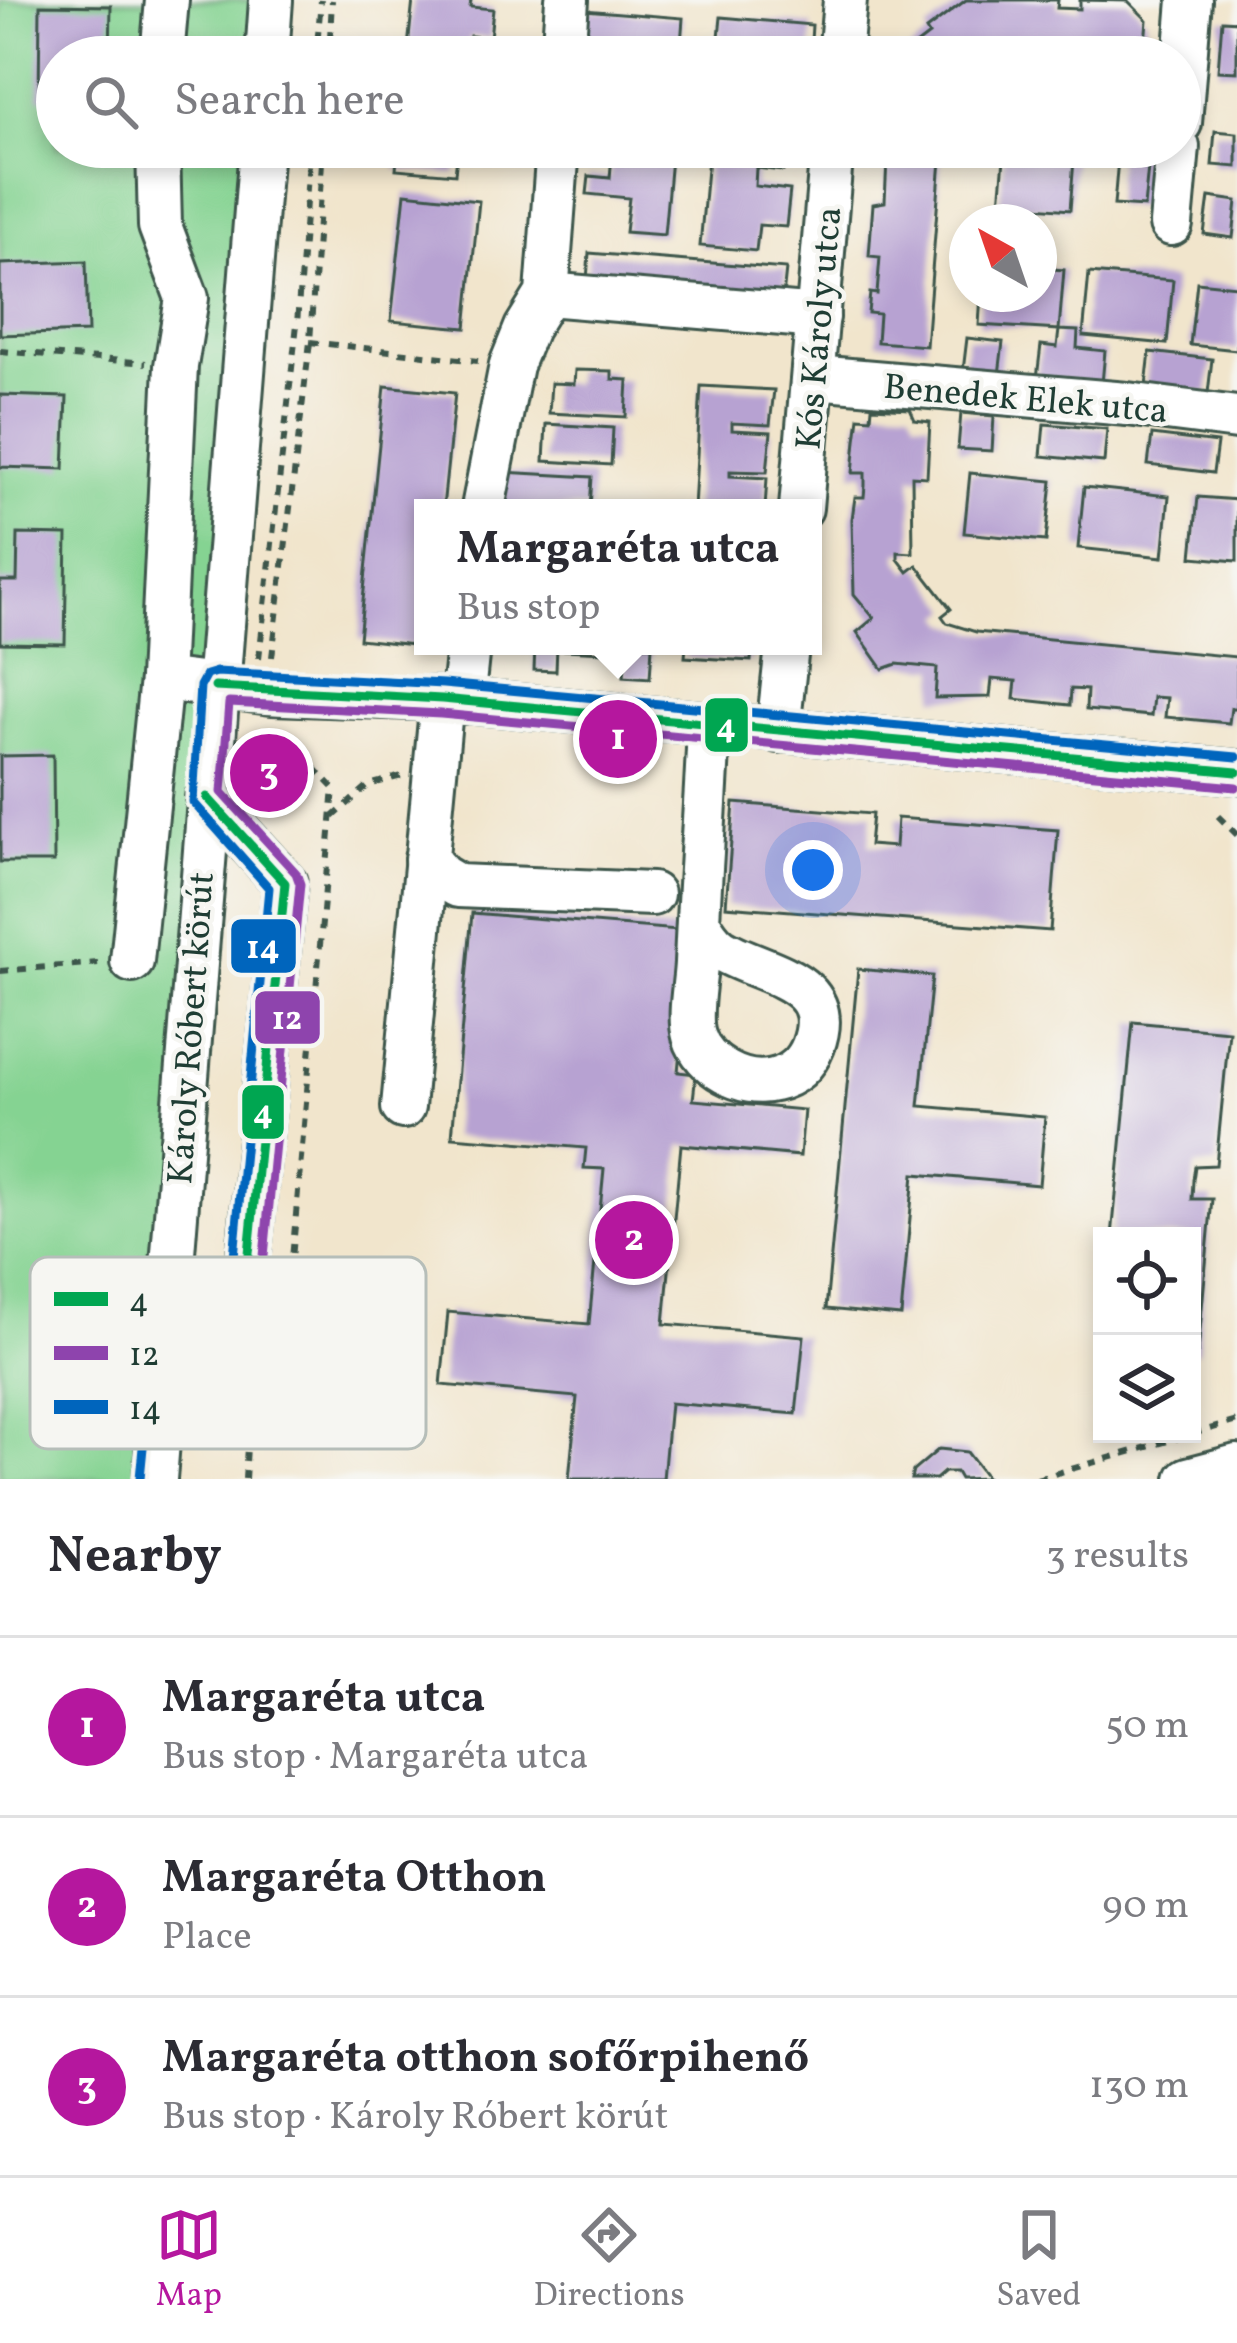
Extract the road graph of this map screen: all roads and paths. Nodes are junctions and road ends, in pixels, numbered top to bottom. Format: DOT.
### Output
graph roads {
  1 [pos="167,0"];
  2 [pos="272,0"];
  3 [pos="320,0"];
  4 [pos="332,0"];
  5 [pos="567,0"];
  6 [pos="845,0"];
  7 [pos="1190,0"];
  8 [pos="164,36"];
  9 [pos="269,36"];
  10 [pos="317,36"];
  11 [pos="330,36"];
  12 [pos="564,36"];
  13 [pos="842,36"];
  14 [pos="1187,36"];
  15 [pos="159,168"];
  16 [pos="259,168"];
  17 [pos="308,168"];
  18 [pos="322,168"];
  19 [pos="556,168"];
  20 [pos="830,168"];
  21 [pos="1176,168"];
  22 [pos="1172,224"];
  23 [pos="547,294"];
  24 [pos="818,317"];
  25 [pos="310,342"];
  26 [pos="0,352"];
  27 [pos="512,365"];
  28 [pos="176,366"];
  29 [pos="814,377"];
  30 [pos="1237,418"];
  31 [pos="485,499"];
  32 [pos="802,499"];
  33 [pos="465,655"];
  34 [pos="786,655"];
  35 [pos="272,677"];
  36 [pos="160,679"];
  37 [pos="215,687"];
  38 [pos="452,701"];
  39 [pos="710,726"];
  40 [pos="778,731"];
  41 [pos="435,770"];
  42 [pos="1237,772"];
  43 [pos="207,797"];
  44 [pos="1218,816"];
  45 [pos="332,818"];
  46 [pos="1237,835"];
  47 [pos="426,859"];
  48 [pos="652,894"];
  49 [pos="698,921"];
  50 [pos="132,961"];
  51 [pos="0,971"];
  52 [pos="403,1107"];
  53 [pos="172,1257"];
  54 [pos="249,1257"];
  55 [pos="1237,1421"];
  56 [pos="157,1449"];
  57 [pos="1237,1466"];
  58 [pos="155,1479"];
  59 [pos="1037,1479"];
  60 [pos="1189,1479"];
  1 -- 8 [label="street"];
  2 -- 9 [label="street"];
  3 -- 10 [label="path"];
  4 -- 11 [label="path"];
  5 -- 12 [label="street"];
  6 -- 13 [label="street"];
  7 -- 14 [label="street"];
  15 -- 28 [label="street"];
  16 -- 37 [label="street, Károly Róbert körút"];
  17 -- 35 [label="path"];
  18 -- 25 [label="path"];
  19 -- 23 [label="street"];
  20 -- 24 [label="street, Kós Károly utca"];
  21 -- 22 [label="street"];
  23 -- 24 [label="street"];
  23 -- 27 [label="street"];
  24 -- 29 [label="street, Kós Károly utca"];
  25 -- 27 [label="path"];
  25 -- 35 [label="path"];
  26 -- 28 [label="path"];
  27 -- 31 [label="street"];
  28 -- 36 [label="street"];
  29 -- 30 [label="street, Benedek Elek utca"];
  29 -- 32 [label="street, Kós Károly utca"];
  33 -- 38 [label="street"];
  34 -- 40 [label="street"];
  35 -- 37 [label="street"];
  35 -- 38 [label="street"];
  36 -- 37 [label="street"];
  36 -- 50 [label="street"];
  37 -- 43 [label="street, Károly Róbert körút"];
  38 -- 39 [label="street"];
  38 -- 41 [label="street"];
  39 -- 40 [label="street"];
  39 -- 49 [label="street"];
  40 -- 42 [label="street"];
  41 -- 45 [label="path"];
  41 -- 47 [label="street"];
  43 -- 53 [label="street, Károly Róbert körút"];
  43 -- 54 [label="street"];
  44 -- 46 [label="path"];
  47 -- 48 [label="street"];
  47 -- 52 [label="street"];
  50 -- 51 [label="path"];
  55 -- 59 [label="path"];
  56 -- 58 [label="street, Károly Róbert körút"];
  57 -- 60 [label="street"];
}
